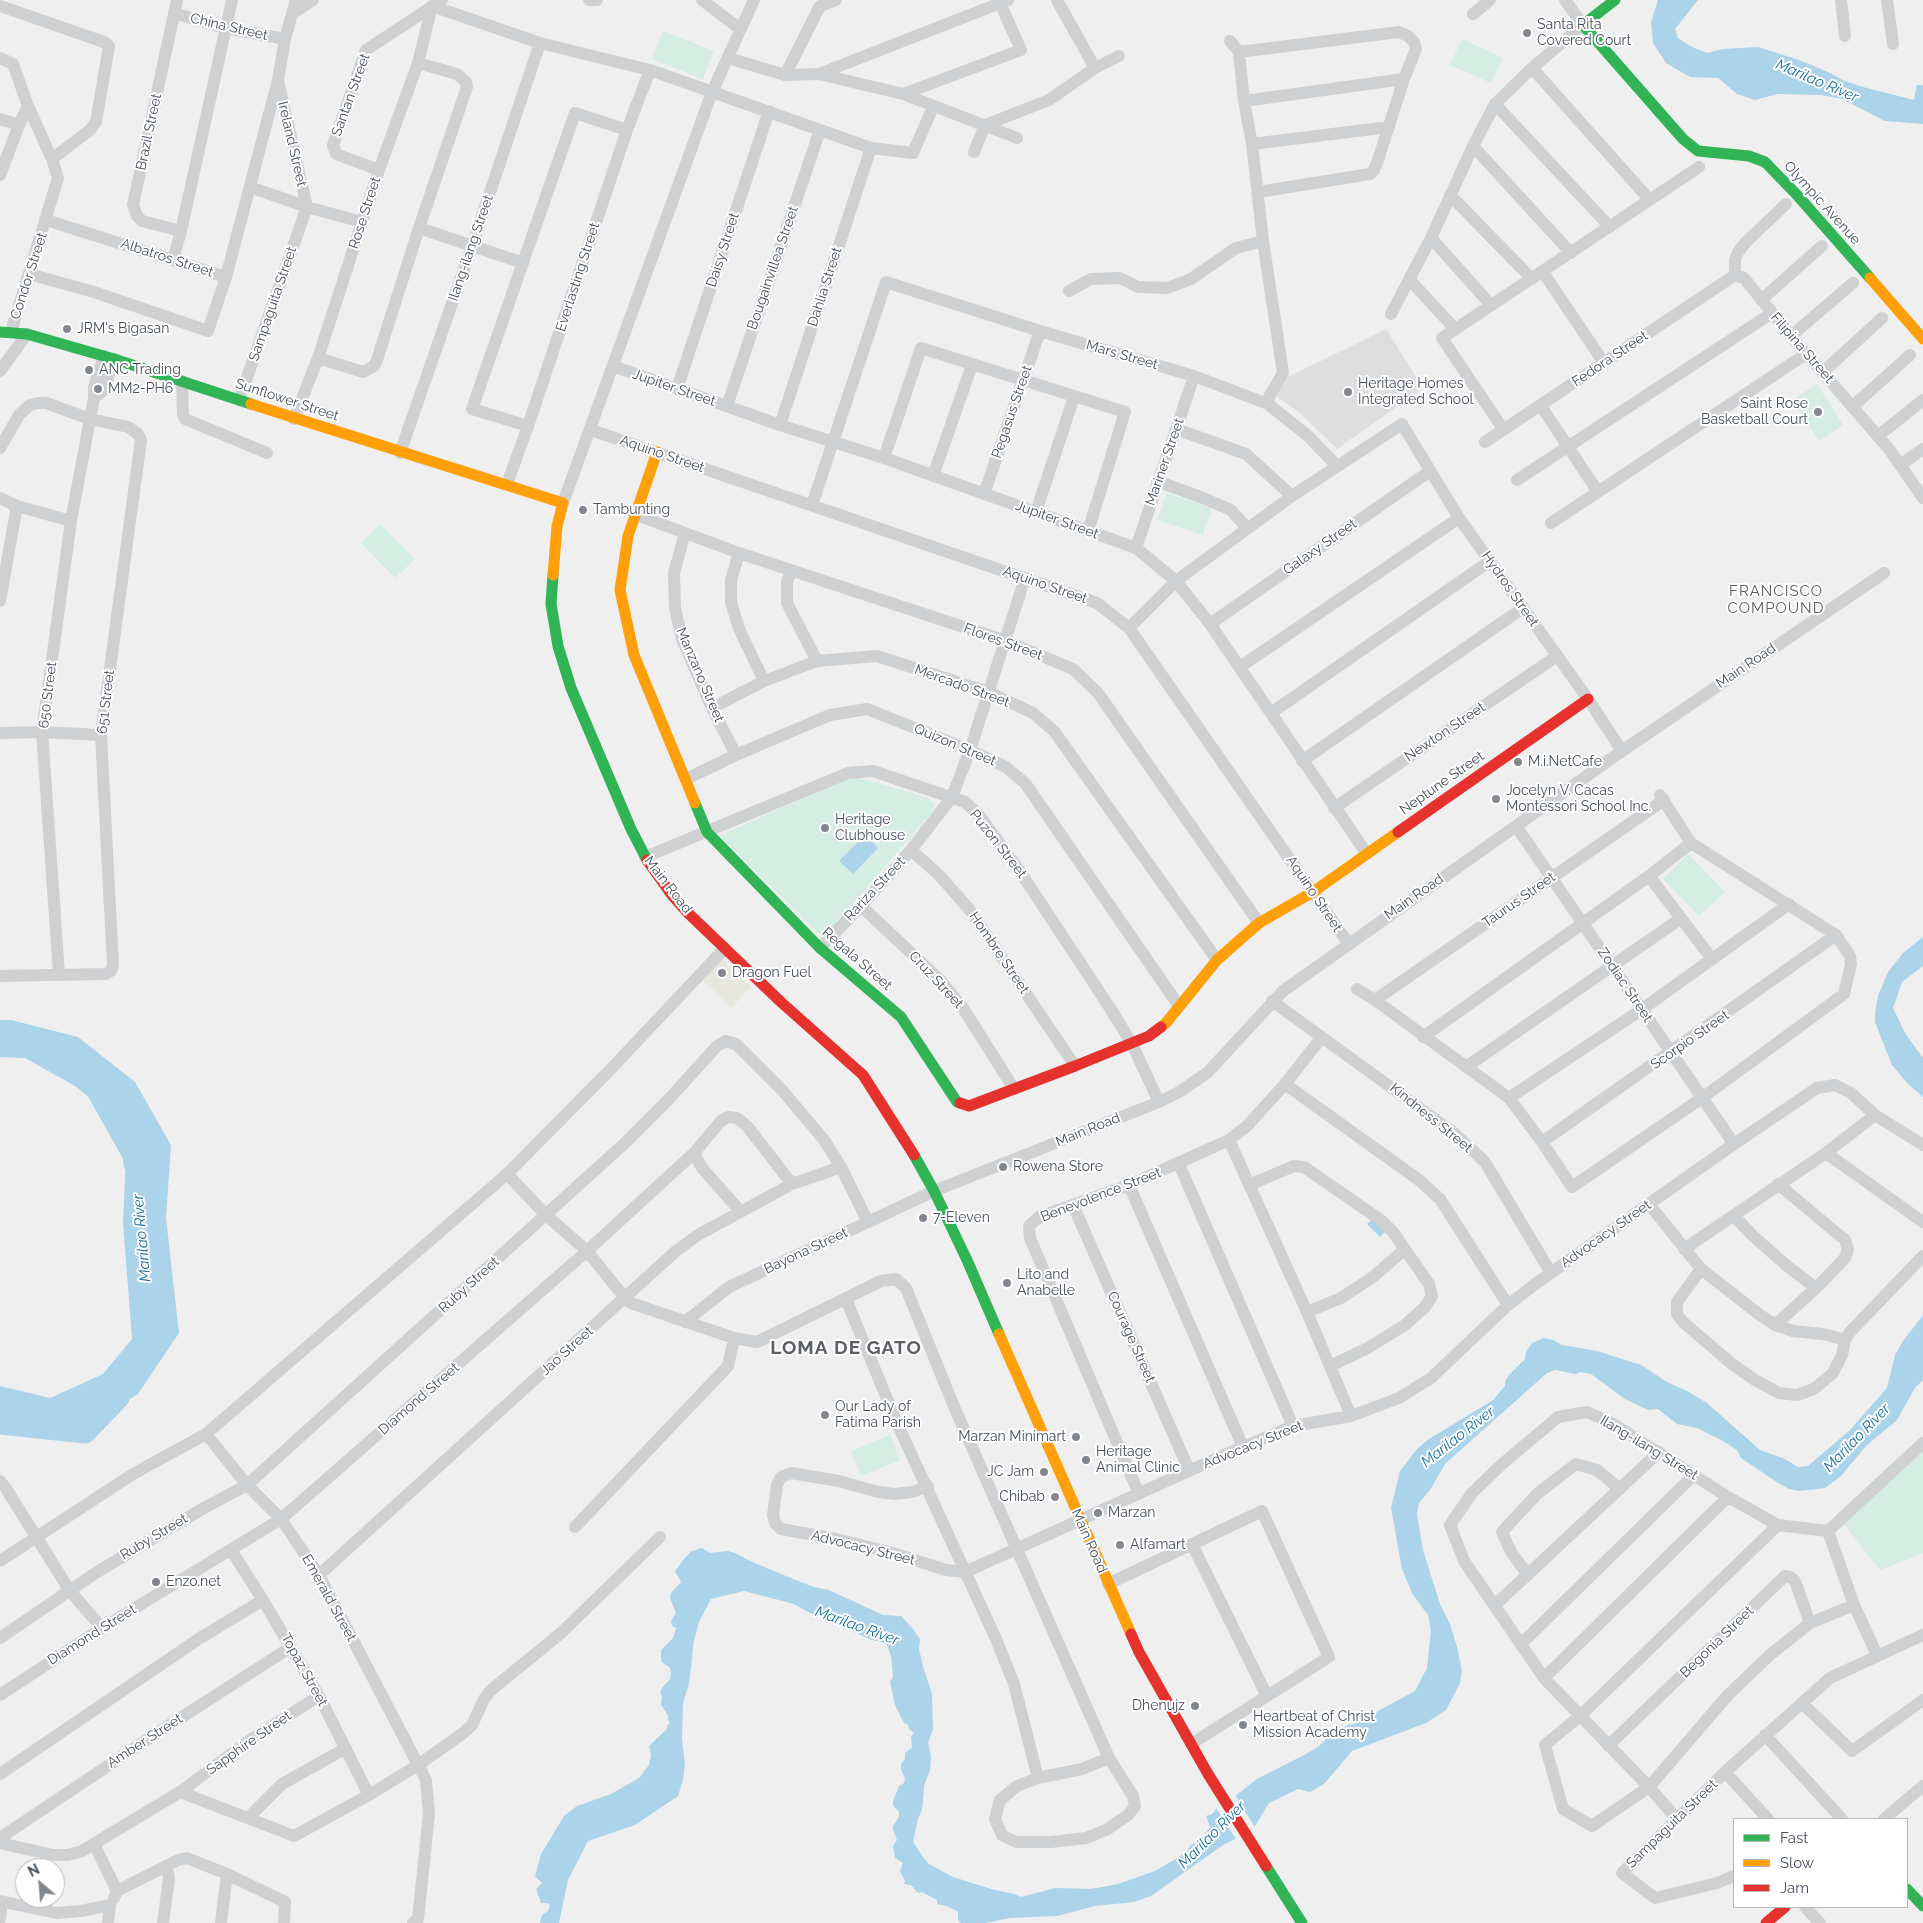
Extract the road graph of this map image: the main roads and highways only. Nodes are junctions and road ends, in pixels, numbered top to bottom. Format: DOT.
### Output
graph roads {
  1 [pos="1615,0"];
  2 [pos="6,332"];
  3 [pos="1923,339"];
  4 [pos="657,452"];
  5 [pos="563,503"];
  6 [pos="1588,699"];
  7 [pos="1313,892"];
  8 [pos="1908,1890"];
  9 [pos="1923,1906"];
  10 [pos="1784,1908"];
  11 [pos="1302,1923"];
  12 [pos="1766,1923"];
  1 -- 3 [label="main road, Olympic Avenue"];
  2 -- 5 [label="main road, Sunflower Street"];
  4 -- 7 [label="main road, Regala Street"];
  5 -- 11 [label="main road, Main Road"];
  6 -- 7 [label="main road, Neptune Street"];
  8 -- 9 [label="main road"];
  10 -- 12 [label="main road"];
}
